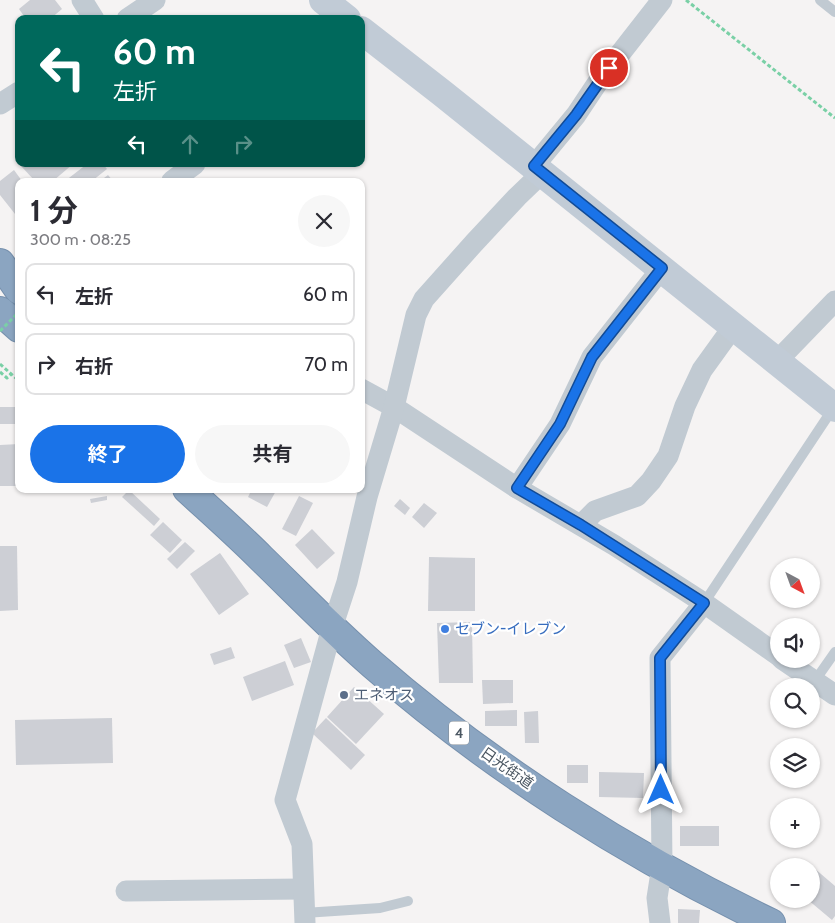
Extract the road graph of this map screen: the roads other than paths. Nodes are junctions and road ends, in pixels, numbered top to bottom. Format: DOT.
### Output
graph roads {
  1 [pos="82,0"];
  2 [pos="155,0"];
  3 [pos="323,0"];
  4 [pos="662,0"];
  5 [pos="820,0"];
  6 [pos="835,12"];
  7 [pos="91,15"];
  8 [pos="133,15"];
  9 [pos="342,15"];
  10 [pos="365,33"];
  11 [pos="15,95"];
  12 [pos="0,104"];
  13 [pos="538,170"];
  14 [pos="0,263"];
  15 [pos="662,268"];
  16 [pos="15,284"];
  17 [pos="835,301"];
  18 [pos="0,310"];
  19 [pos="15,324"];
  20 [pos="733,327"];
  21 [pos="0,331"];
  22 [pos="15,340"];
  23 [pos="777,362"];
  24 [pos="365,391"];
  25 [pos="394,407"];
  26 [pos="835,408"];
  27 [pos="517,488"];
  28 [pos="191,493"];
  29 [pos="581,525"];
  30 [pos="704,603"];
  31 [pos="332,628"];
  32 [pos="770,650"];
  33 [pos="835,652"];
  34 [pos="795,668"];
  35 [pos="808,678"];
  36 [pos="817,678"];
  37 [pos="820,686"];
  38 [pos="835,695"];
  39 [pos="662,866"];
  40 [pos="303,889"];
  41 [pos="126,891"];
  42 [pos="408,901"];
  43 [pos="304,918"];
  44 [pos="766,922"];
  45 [pos="660,923"];
  1 -- 7 [label="street"];
  2 -- 8 [label="street"];
  3 -- 9 [label="street"];
  4 -- 13 [label="street"];
  5 -- 6 [label="lane"];
  10 -- 13 [label="street"];
  11 -- 12 [label="street"];
  13 -- 15 [label="street"];
  13 -- 25 [label="street"];
  14 -- 16 [label="highway"];
  15 -- 20 [label="street"];
  15 -- 27 [label="street"];
  17 -- 23 [label="street"];
  18 -- 19 [label="highway"];
  20 -- 23 [label="street"];
  20 -- 29 [label="street"];
  21 -- 22 [label="highway"];
  23 -- 26 [label="street"];
  24 -- 25 [label="street"];
  25 -- 27 [label="street"];
  25 -- 31 [label="street"];
  26 -- 30 [label="lane"];
  27 -- 29 [label="street"];
  28 -- 31 [label="highway, 日光街道 / 4"];
  29 -- 30 [label="street"];
  30 -- 32 [label="street"];
  30 -- 39 [label="street"];
  31 -- 39 [label="highway, 日光街道 / 4"];
  31 -- 40 [label="street"];
  33 -- 36 [label="lane"];
  34 -- 35 [label="street"];
  37 -- 38 [label="street"];
  39 -- 44 [label="highway, 日光街道 / 4"];
  39 -- 45 [label="street"];
  40 -- 41 [label="street"];
  40 -- 43 [label="street"];
  42 -- 43 [label="lane"];
}
